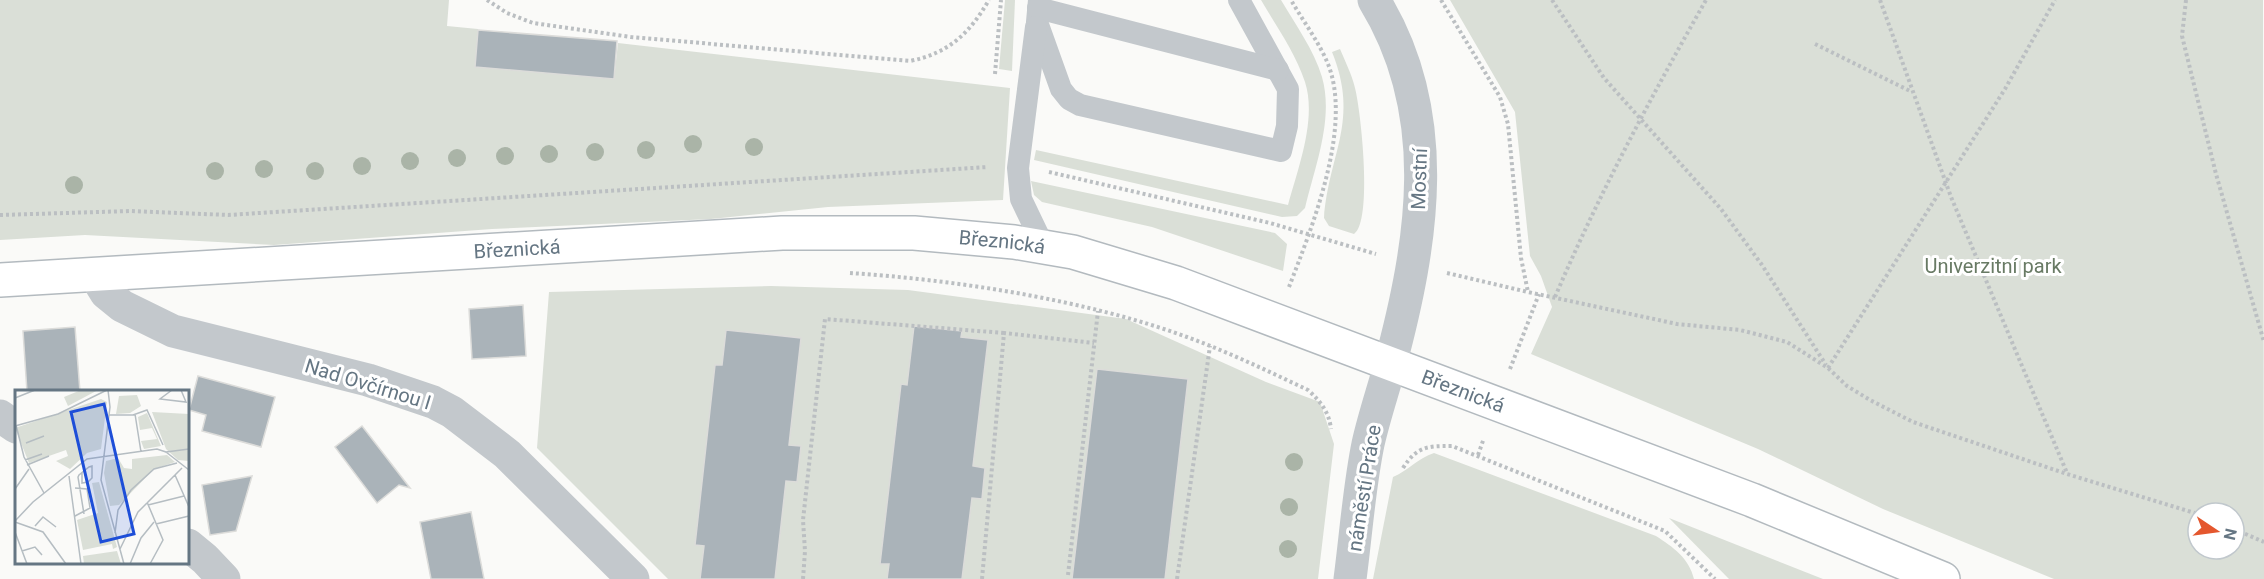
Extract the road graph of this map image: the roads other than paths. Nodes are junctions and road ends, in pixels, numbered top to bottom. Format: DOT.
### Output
graph roads {
  1 [pos="1239,0"];
  2 [pos="1374,0"];
  3 [pos="1038,10"];
  4 [pos="1278,70"];
  5 [pos="1044,247"];
  6 [pos="95,275"];
  7 [pos="0,280"];
  8 [pos="1391,364"];
  9 [pos="0,416"];
  10 [pos="15,426"];
  11 [pos="189,546"];
  12 [pos="224,579"];
  13 [pos="633,579"];
  14 [pos="1350,579"];
  15 [pos="1943,579"];
  1 -- 4 [label="lane"];
  2 -- 8 [label="street, Mostní"];
  3 -- 4 [label="lane"];
  3 -- 4 [label="lane"];
  3 -- 5 [label="lane"];
  5 -- 6 [label="main road, Březnická"];
  5 -- 8 [label="main road, Březnická"];
  6 -- 7 [label="main road, Březnická"];
  6 -- 13 [label="street, Nad Ovčírnou I"];
  8 -- 14 [label="street, náměstí Práce"];
  8 -- 15 [label="main road, Březnická"];
  9 -- 10 [label="street"];
  11 -- 12 [label="street"];
}
